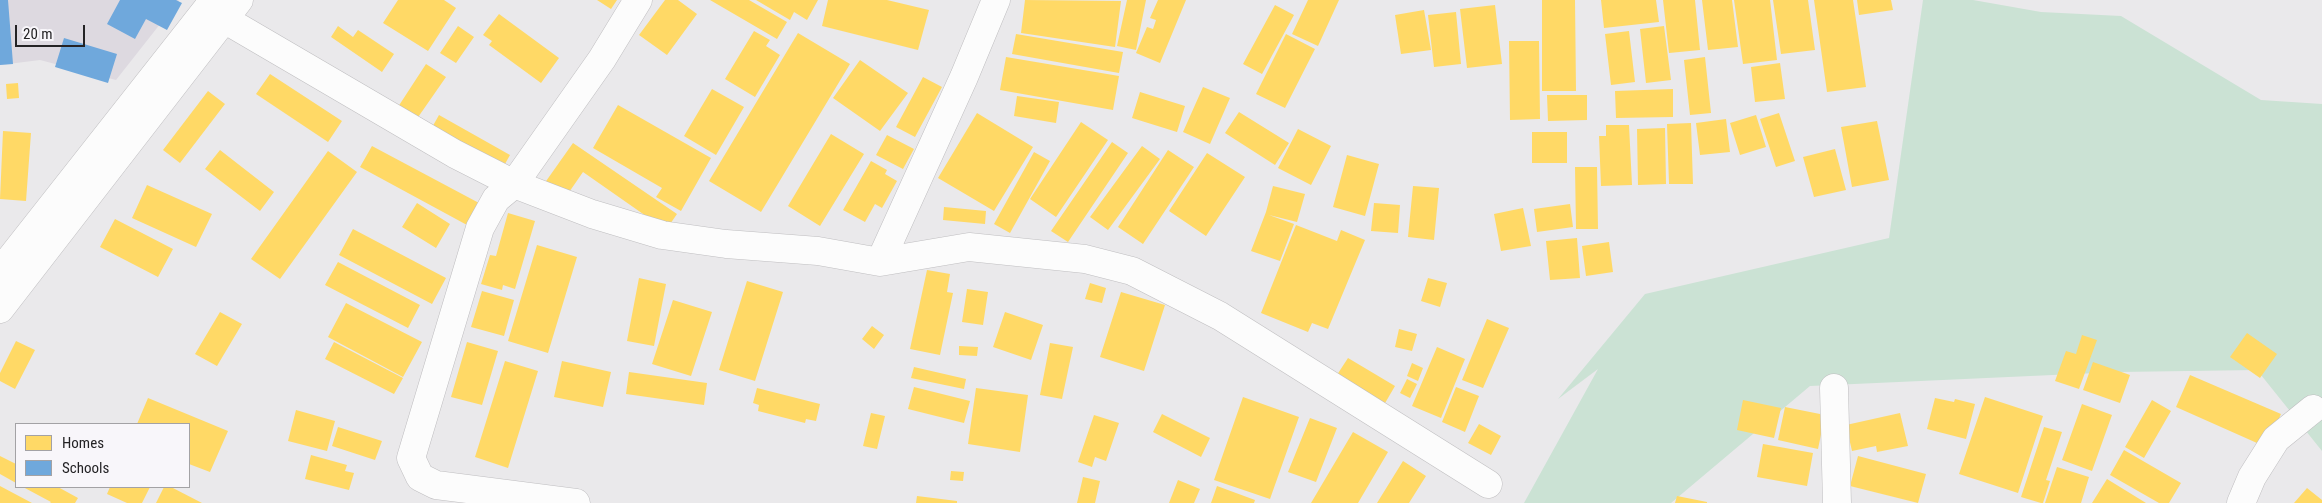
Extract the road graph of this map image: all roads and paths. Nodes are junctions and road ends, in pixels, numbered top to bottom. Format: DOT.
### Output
graph roads {
  1 [pos="638,0"];
  2 [pos="996,0"];
  3 [pos="226,6"];
  4 [pos="514,184"];
  5 [pos="880,262"];
  6 [pos="0,272"];
  7 [pos="0,309"];
  8 [pos="1834,388"];
  9 [pos="2313,409"];
  10 [pos="1488,484"];
  11 [pos="576,503"];
  12 [pos="1837,503"];
  13 [pos="2241,503"];
  1 -- 4 [label="street"];
  2 -- 5 [label="street"];
  3 -- 4 [label="street"];
  3 -- 6 [label="street"];
  3 -- 7 [label="street"];
  4 -- 5 [label="street"];
  4 -- 11 [label="street"];
  5 -- 10 [label="street"];
  8 -- 12 [label="street"];
  9 -- 13 [label="street"];
}
